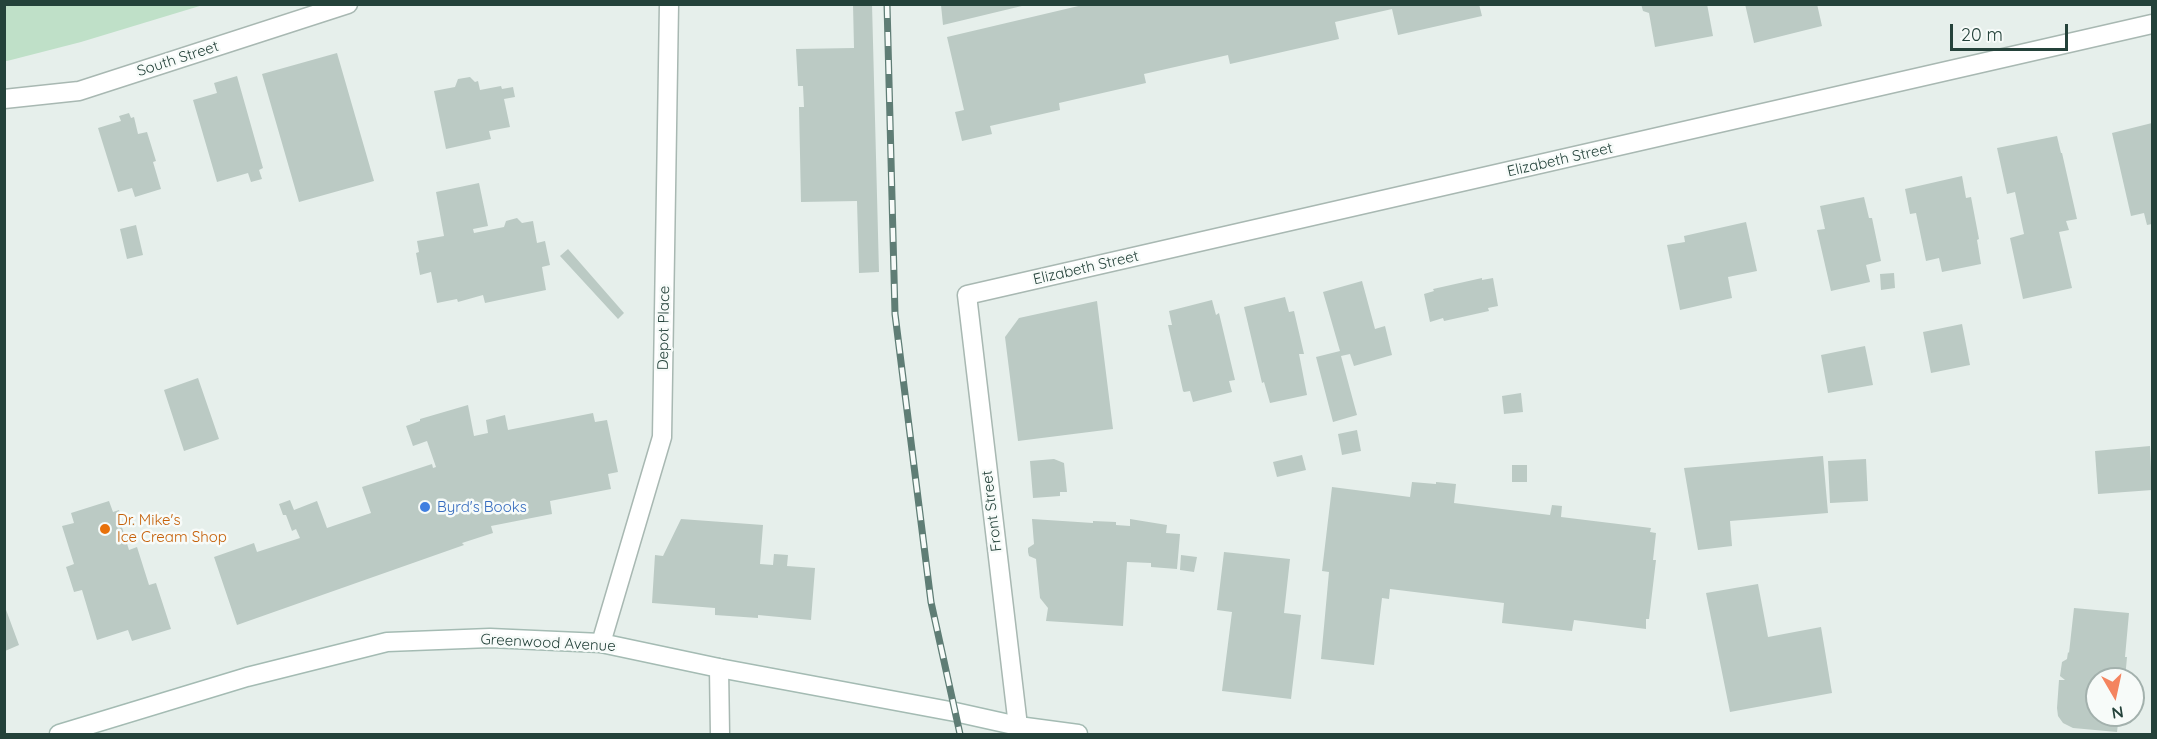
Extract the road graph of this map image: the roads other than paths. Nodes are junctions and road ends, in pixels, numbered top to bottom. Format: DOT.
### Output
graph roads {
  1 [pos="348,4"];
  2 [pos="669,4"];
  3 [pos="2152,24"];
  4 [pos="4,99"];
  5 [pos="967,296"];
  6 [pos="601,643"];
  7 [pos="719,668"];
  8 [pos="1018,726"];
  9 [pos="59,735"];
  10 [pos="720,735"];
  11 [pos="1078,735"];
  1 -- 4 [label="street, South Street"];
  2 -- 6 [label="street, Depot Place"];
  3 -- 5 [label="street, Elizabeth Street"];
  5 -- 8 [label="street, Front Street"];
  6 -- 7 [label="street, Greenwood Avenue"];
  6 -- 9 [label="street, Greenwood Avenue"];
  7 -- 8 [label="street, Greenwood Avenue"];
  7 -- 10 [label="street"];
  8 -- 11 [label="street, Greenwood Avenue"];
}
